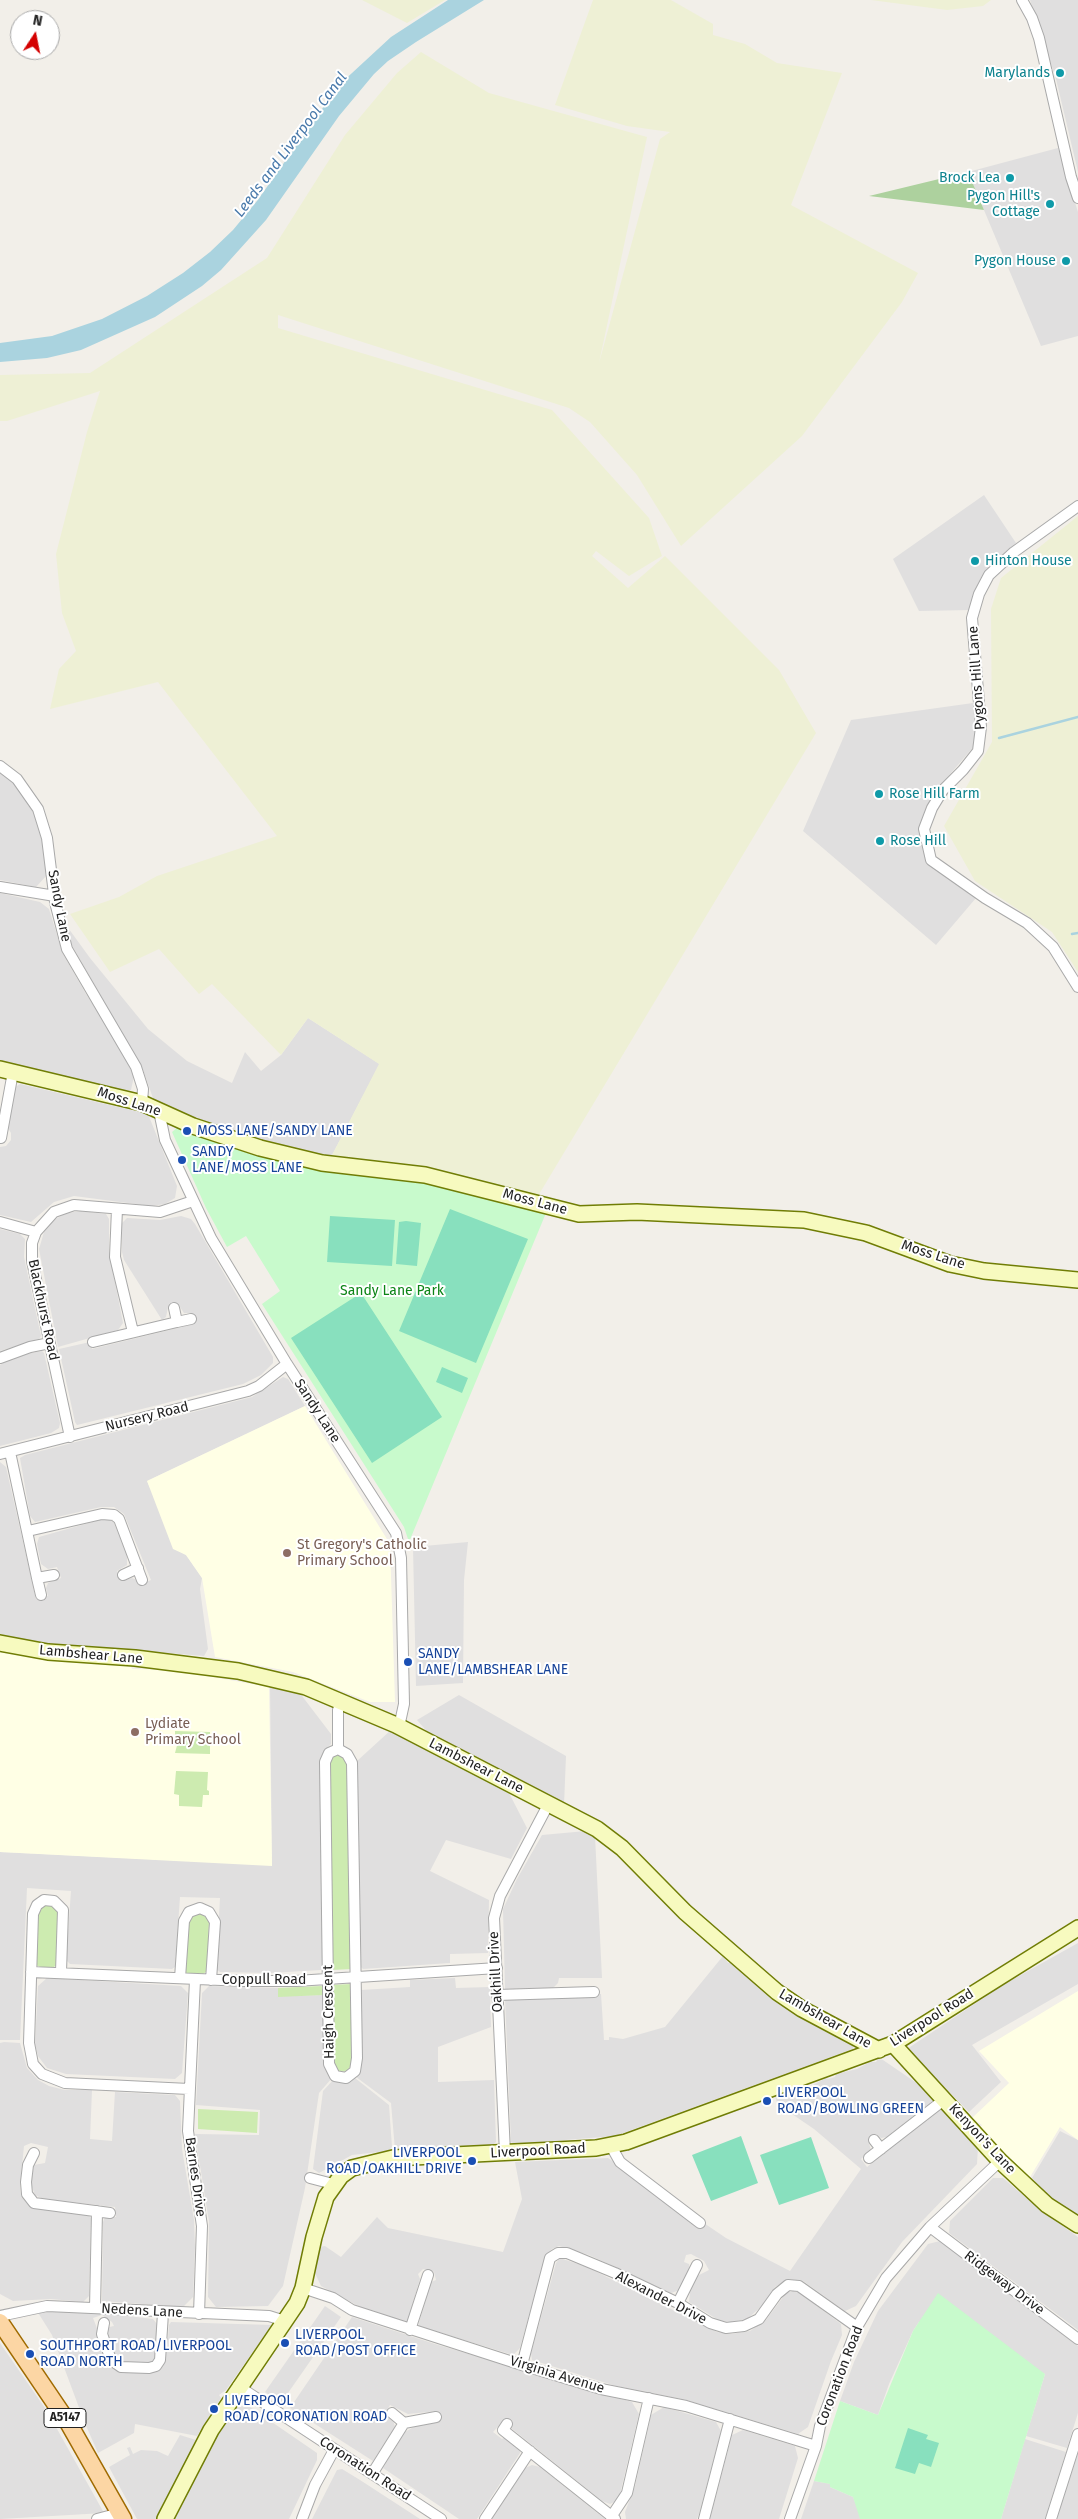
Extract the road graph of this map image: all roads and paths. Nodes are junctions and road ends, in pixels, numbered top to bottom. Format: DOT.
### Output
graph roads {
  1 [pos="1022,0"];
  2 [pos="1078,198"];
  3 [pos="1078,506"];
  4 [pos="0,766"];
  5 [pos="0,887"];
  6 [pos="54,896"];
  7 [pos="1078,987"];
  8 [pos="6,1071"];
  9 [pos="142,1103"];
  10 [pos="160,1111"];
  11 [pos="1,1138"];
  12 [pos="193,1201"];
  13 [pos="117,1209"];
  14 [pos="0,1222"];
  15 [pos="36,1232"];
  16 [pos="1078,1280"];
  17 [pos="174,1308"];
  18 [pos="191,1319"];
  19 [pos="177,1322"];
  20 [pos="133,1332"];
  21 [pos="93,1342"];
  22 [pos="50,1343"];
  23 [pos="0,1358"];
  24 [pos="287,1364"];
  25 [pos="70,1437"];
  26 [pos="5,1453"];
  27 [pos="28,1531"];
  28 [pos="138,1568"];
  29 [pos="54,1575"];
  30 [pos="123,1575"];
  31 [pos="37,1578"];
  32 [pos="142,1580"];
  33 [pos="41,1595"];
  34 [pos="0,1644"];
  35 [pos="341,1702"];
  36 [pos="399,1727"];
  37 [pos="338,1749"];
  38 [pos="549,1804"];
  39 [pos="1078,1928"];
  40 [pos="497,1968"];
  41 [pos="31,1972"];
  42 [pos="61,1972"];
  43 [pos="355,1977"];
  44 [pos="180,1978"];
  45 [pos="328,1978"];
  46 [pos="195,1980"];
  47 [pos="211,1980"];
  48 [pos="594,1992"];
  49 [pos="498,1995"];
  50 [pos="886,2047"];
  51 [pos="189,2089"];
  52 [pos="945,2099"];
  53 [pos="874,2140"];
  54 [pos="611,2146"];
  55 [pos="881,2149"];
  56 [pos="34,2153"];
  57 [pos="505,2153"];
  58 [pos="869,2158"];
  59 [pos="1000,2161"];
  60 [pos="310,2178"];
  61 [pos="333,2184"];
  62 [pos="96,2212"];
  63 [pos="110,2213"];
  64 [pos="700,2223"];
  65 [pos="930,2226"];
  66 [pos="1078,2226"];
  67 [pos="696,2265"];
  68 [pos="428,2275"];
  69 [pos="303,2288"];
  70 [pos="678,2303"];
  71 [pos="95,2308"];
  72 [pos="163,2313"];
  73 [pos="199,2314"];
  74 [pos="0,2316"];
  75 [pos="285,2321"];
  76 [pos="0,2322"];
  77 [pos="104,2323"];
  78 [pos="857,2327"];
  79 [pos="410,2330"];
  80 [pos="1078,2338"];
  81 [pos="522,2365"];
  82 [pos="238,2386"];
  83 [pos="649,2398"];
  84 [pos="392,2413"];
  85 [pos="436,2417"];
  86 [pos="730,2419"];
  87 [pos="404,2423"];
  88 [pos="507,2424"];
  89 [pos="1078,2434"];
  90 [pos="816,2446"];
  91 [pos="334,2450"];
  92 [pos="530,2451"];
  93 [pos="372,2474"];
  94 [pos="122,2516"];
  95 [pos="613,2518"];
  96 [pos="97,2519"];
  97 [pos="165,2519"];
  98 [pos="302,2519"];
  99 [pos="441,2519"];
  100 [pos="485,2519"];
  101 [pos="704,2519"];
  102 [pos="790,2519"];
  103 [pos="1051,2519"];
  1 -- 2 [label="street"];
  3 -- 7 [label="street, Pygons Hill Lane"];
  4 -- 6 [label="street, Sandy Lane"];
  5 -- 6 [label="street"];
  6 -- 9 [label="street, Sandy Lane"];
  8 -- 9 [label="street, Moss Lane"];
  8 -- 11 [label="street"];
  9 -- 10 [label="street, Moss Lane"];
  10 -- 12 [label="street, Sandy Lane"];
  10 -- 16 [label="street, Moss Lane"];
  12 -- 13 [label="street"];
  12 -- 24 [label="street, Sandy Lane"];
  13 -- 15 [label="street"];
  13 -- 20 [label="street"];
  14 -- 15 [label="street"];
  15 -- 22 [label="street, Blackhurst Road"];
  17 -- 19 [label="street"];
  18 -- 19 [label="street"];
  19 -- 20 [label="street"];
  20 -- 21 [label="street"];
  22 -- 23 [label="street"];
  22 -- 25 [label="street, Blackhurst Road"];
  24 -- 25 [label="street, Nursery Road"];
  24 -- 36 [label="street, Sandy Lane"];
  25 -- 26 [label="street, Nursery Road"];
  26 -- 27 [label="street"];
  27 -- 28 [label="street"];
  27 -- 31 [label="street"];
  28 -- 30 [label="street"];
  28 -- 32 [label="street"];
  29 -- 31 [label="street"];
  31 -- 33 [label="street"];
  34 -- 35 [label="street, Lambshear Lane"];
  35 -- 36 [label="street, Lambshear Lane"];
  35 -- 37 [label="street"];
  36 -- 38 [label="street, Lambshear Lane"];
  37 -- 43 [label="street, Haigh Crescent"];
  37 -- 45 [label="street, Haigh Crescent"];
  38 -- 40 [label="street, Oakhill Drive"];
  38 -- 50 [label="street, Lambshear Lane"];
  39 -- 50 [label="street, Liverpool Road"];
  40 -- 43 [label="street, Coppull Road"];
  40 -- 49 [label="street, Oakhill Drive"];
  41 -- 42 [label="street, Coppull Road"];
  41 -- 42 [label="street"];
  41 -- 51 [label="street"];
  42 -- 44 [label="street, Coppull Road"];
  43 -- 45 [label="street, Coppull Road"];
  43 -- 45 [label="street, Haigh Crescent"];
  44 -- 46 [label="street, Coppull Road"];
  44 -- 47 [label="street"];
  45 -- 47 [label="street, Coppull Road"];
  46 -- 47 [label="street, Coppull Road"];
  46 -- 51 [label="street, Barnes Drive"];
  48 -- 49 [label="street"];
  49 -- 57 [label="street, Oakhill Drive"];
  50 -- 52 [label="street, Kenyon's Lane"];
  50 -- 54 [label="street, Liverpool Road"];
  51 -- 73 [label="street, Barnes Drive"];
  52 -- 55 [label="street"];
  52 -- 59 [label="street, Kenyon's Lane"];
  53 -- 55 [label="street"];
  54 -- 57 [label="street, Liverpool Road"];
  54 -- 64 [label="street"];
  55 -- 58 [label="street"];
  56 -- 62 [label="street"];
  57 -- 61 [label="street, Liverpool Road"];
  59 -- 65 [label="street, Coronation Road"];
  59 -- 66 [label="street, Kenyon's Lane"];
  60 -- 61 [label="street"];
  61 -- 69 [label="street, Liverpool Road"];
  62 -- 63 [label="street"];
  62 -- 71 [label="street"];
  65 -- 78 [label="street, Coronation Road"];
  65 -- 80 [label="street, Ridgeway Drive"];
  67 -- 70 [label="street"];
  68 -- 79 [label="street"];
  69 -- 75 [label="street, Liverpool Road"];
  69 -- 79 [label="street, Virginia Avenue"];
  70 -- 78 [label="street, Alexander Drive"];
  70 -- 81 [label="street, Alexander Drive"];
  71 -- 72 [label="street, Nedens Lane"];
  71 -- 74 [label="street, Nedens Lane"];
  72 -- 73 [label="street, Nedens Lane"];
  72 -- 77 [label="street"];
  73 -- 75 [label="street, Nedens Lane"];
  75 -- 82 [label="street, Liverpool Road"];
  76 -- 94 [label="main road, A5147"];
  78 -- 90 [label="street, Coronation Road"];
  79 -- 81 [label="street, Virginia Avenue"];
  81 -- 83 [label="street, Virginia Avenue"];
  82 -- 91 [label="street, Coronation Road"];
  82 -- 97 [label="street, Liverpool Road"];
  83 -- 86 [label="street, Virginia Avenue"];
  83 -- 95 [label="street"];
  84 -- 87 [label="street"];
  85 -- 87 [label="street"];
  86 -- 90 [label="street, Virginia Avenue"];
  86 -- 101 [label="street"];
  87 -- 93 [label="street"];
  88 -- 92 [label="street"];
  89 -- 103 [label="street"];
  90 -- 102 [label="street, Coronation Road"];
  91 -- 93 [label="street, Coronation Road"];
  91 -- 98 [label="street"];
  92 -- 95 [label="street"];
  92 -- 100 [label="street"];
  93 -- 99 [label="street, Coronation Road"];
  94 -- 96 [label="street"];
}
